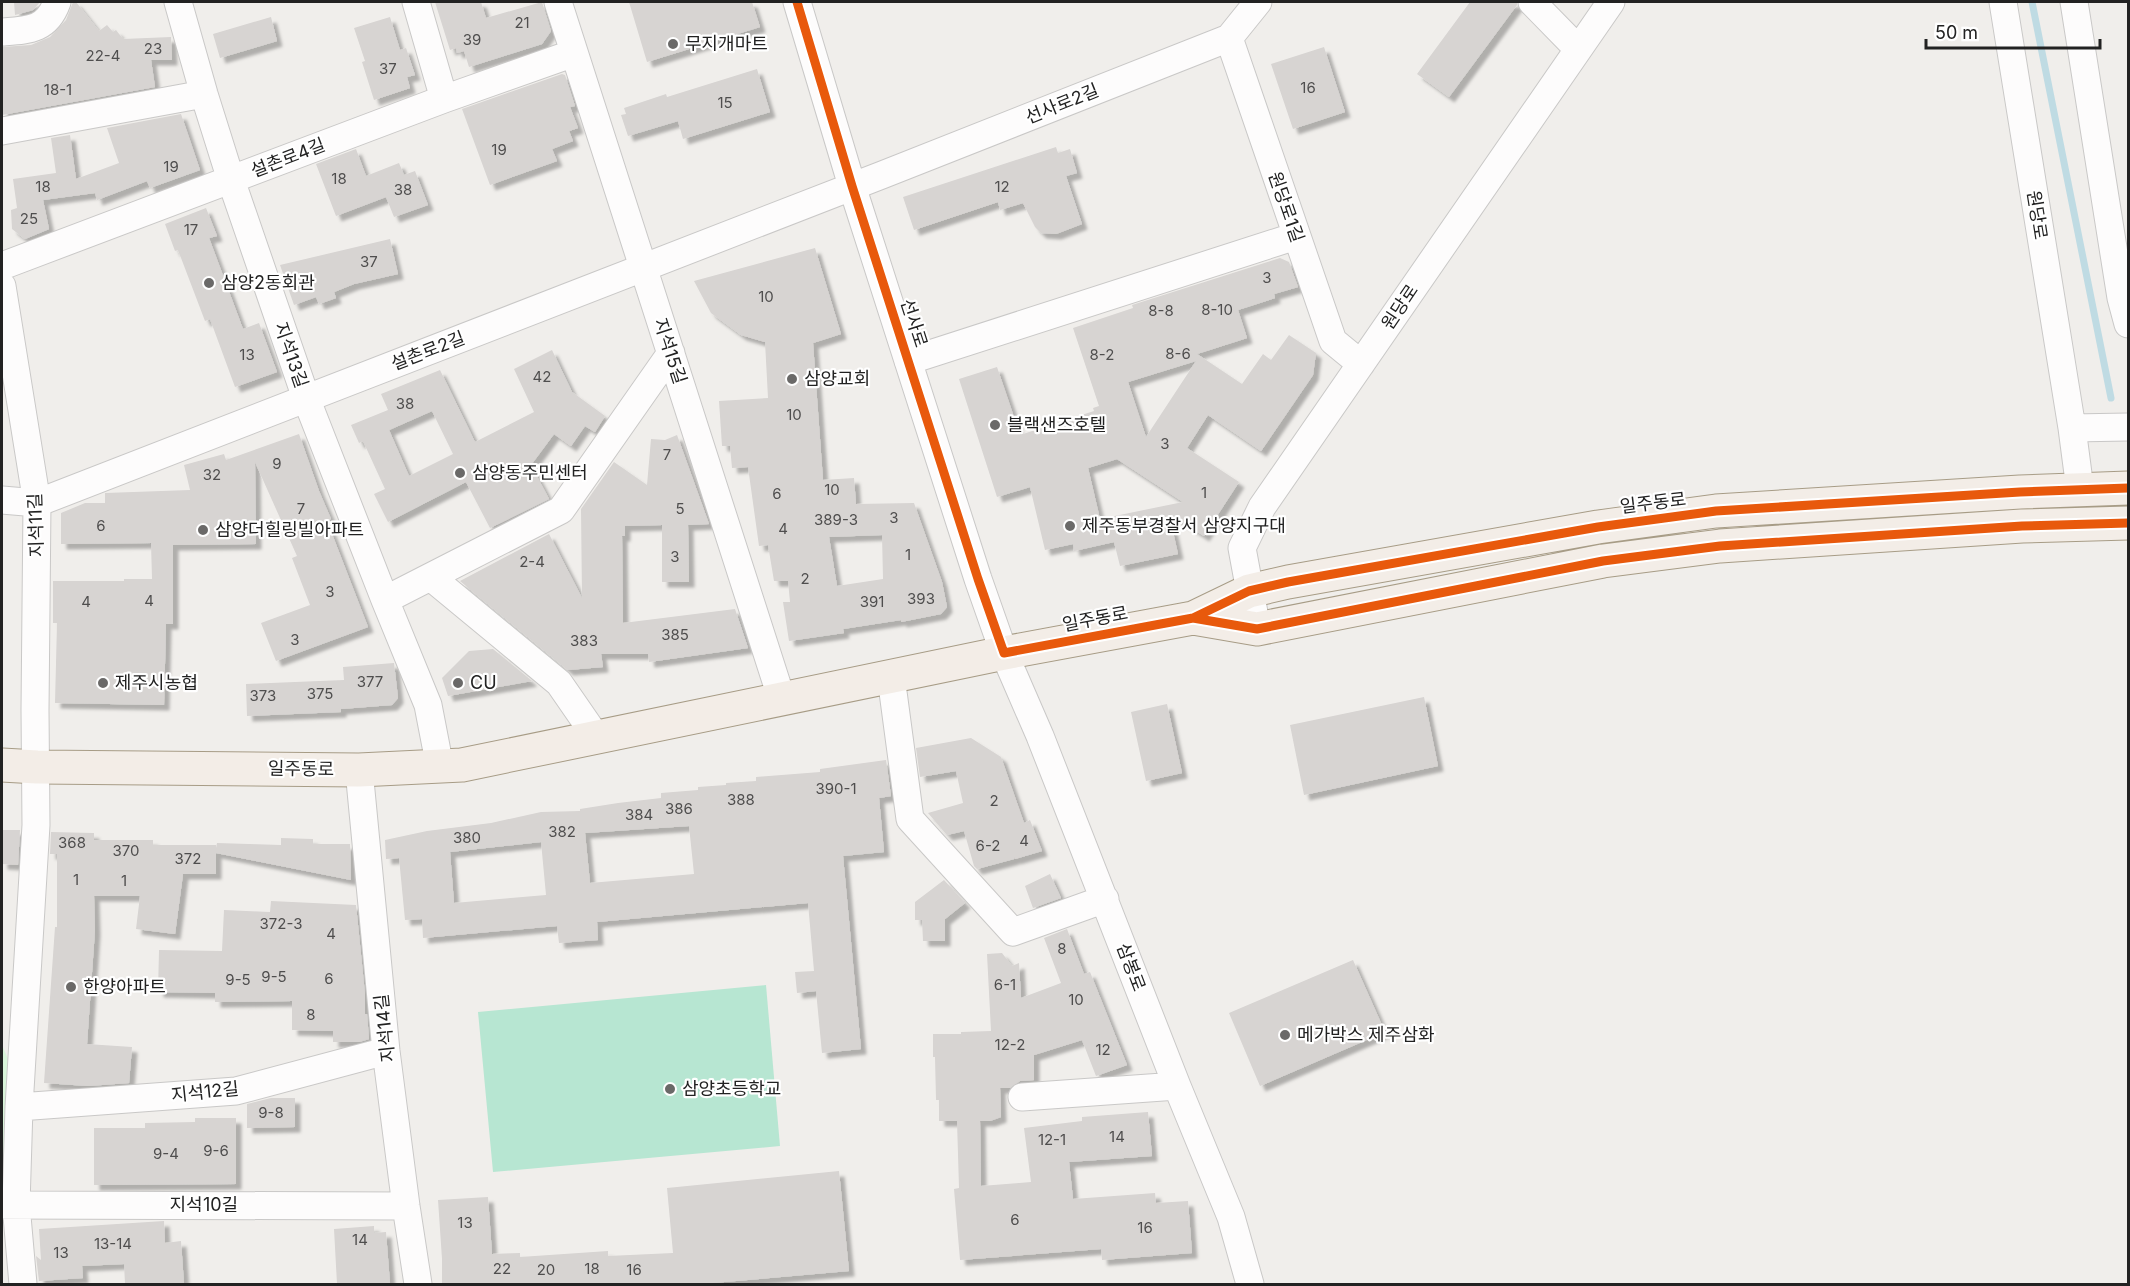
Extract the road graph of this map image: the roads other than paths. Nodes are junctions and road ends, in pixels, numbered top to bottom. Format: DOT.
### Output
graph roads {
  1 [pos="57,2"];
  2 [pos="178,2"];
  3 [pos="416,2"];
  4 [pos="558,2"];
  5 [pos="797,2"];
  6 [pos="1258,2"];
  7 [pos="1532,2"];
  8 [pos="1611,2"];
  9 [pos="2003,2"];
  10 [pos="2074,2"];
  11 [pos="2,32"];
  12 [pos="1229,38"];
  13 [pos="1577,48"];
  14 [pos="574,53"];
  15 [pos="204,94"];
  16 [pos="444,99"];
  17 [pos="2,131"];
  18 [pos="231,180"];
  19 [pos="852,186"];
  20 [pos="1296,236"];
  21 [pos="2,266"];
  22 [pos="644,268"];
  23 [pos="2,286"];
  24 [pos="2128,324"];
  25 [pos="671,353"];
  26 [pos="908,361"];
  27 [pos="1360,364"];
  28 [pos="306,398"];
  29 [pos="2128,427"];
  30 [pos="2072,428"];
  31 [pos="2128,488"];
  32 [pos="2080,489"];
  33 [pos="2,500"];
  34 [pos="38,503"];
  35 [pos="2128,523"];
  36 [pos="432,578"];
  37 [pos="1249,591"];
  38 [pos="385,600"];
  39 [pos="1193,618"];
  40 [pos="1257,629"];
  41 [pos="1004,653"];
  42 [pos="891,677"];
  43 [pos="782,700"];
  44 [pos="597,738"];
  45 [pos="2,765"];
  46 [pos="37,767"];
  47 [pos="440,767"];
  48 [pos="359,770"];
  49 [pos="1105,899"];
  50 [pos="12,1032"];
  51 [pos="387,1051"];
  52 [pos="1177,1086"];
  53 [pos="1022,1097"];
  54 [pos="19,1107"];
  55 [pos="9,1205"];
  56 [pos="406,1206"];
  57 [pos="22,1284"];
  58 [pos="418,1284"];
  59 [pos="1250,1284"];
  1 -- 11 [label="street"];
  2 -- 15 [label="street, 지석13길"];
  3 -- 16 [label="street"];
  4 -- 14 [label="street, 지석15길"];
  5 -- 19 [label="street, 선사로"];
  6 -- 12 [label="street, 선사로2길"];
  7 -- 13 [label="street"];
  8 -- 13 [label="street, 원당로"];
  9 -- 30 [label="street, 원당로"];
  10 -- 24 [label="street"];
  12 -- 19 [label="street, 선사로2길"];
  12 -- 20 [label="street, 원당로1길"];
  13 -- 27 [label="street, 원당로"];
  14 -- 16 [label="street, 설촌로4길"];
  14 -- 22 [label="street, 지석15길"];
  15 -- 17 [label="street"];
  15 -- 18 [label="street, 지석13길"];
  16 -- 18 [label="street, 설촌로4길"];
  18 -- 21 [label="street, 설촌로4길"];
  18 -- 28 [label="street, 지석13길"];
  19 -- 22 [label="street, 설촌로2길"];
  19 -- 26 [label="street, 선사로"];
  20 -- 26 [label="street, 선사로"];
  20 -- 27 [label="street, 원당로1길"];
  22 -- 25 [label="street, 지석15길"];
  22 -- 28 [label="street, 설촌로2길"];
  23 -- 34 [label="street, 지석11길"];
  25 -- 36 [label="street"];
  25 -- 43 [label="street, 지석15길"];
  26 -- 41 [label="street, 선사로"];
  27 -- 37 [label="street, 원당로"];
  28 -- 34 [label="street, 설촌로2길"];
  28 -- 38 [label="street, 지석13길"];
  29 -- 30 [label="street"];
  30 -- 32 [label="street, 원당로"];
  31 -- 32 [label="main road, 일주동로"];
  32 -- 37 [label="main road, 일주동로"];
  33 -- 34 [label="street, 설촌로2길"];
  34 -- 46 [label="street, 지석11길"];
  35 -- 40 [label="main road, 일주동로"];
  36 -- 38 [label="street"];
  36 -- 44 [label="street"];
  37 -- 39 [label="main road, 일주동로"];
  37 -- 40 [label="street, 원당로"];
  38 -- 47 [label="street, 지석13길"];
  39 -- 40 [label="main road, 일주동로"];
  39 -- 41 [label="main road, 일주동로"];
  41 -- 42 [label="main road, 일주동로"];
  41 -- 49 [label="street, 삼봉로"];
  42 -- 43 [label="main road, 일주동로"];
  42 -- 49 [label="street"];
  43 -- 44 [label="main road, 일주동로"];
  44 -- 47 [label="main road, 일주동로"];
  45 -- 46 [label="main road, 일주동로"];
  46 -- 48 [label="main road, 일주동로"];
  46 -- 50 [label="street"];
  47 -- 48 [label="main road, 일주동로"];
  48 -- 51 [label="street, 지석14길"];
  49 -- 52 [label="street, 삼봉로"];
  50 -- 54 [label="street"];
  51 -- 54 [label="street, 지석12길"];
  51 -- 56 [label="street, 지석14길"];
  52 -- 53 [label="street"];
  52 -- 59 [label="street, 삼봉로"];
  54 -- 55 [label="street"];
  55 -- 56 [label="street, 지석10길"];
  55 -- 57 [label="street"];
  56 -- 58 [label="street, 지석14길"];
}
